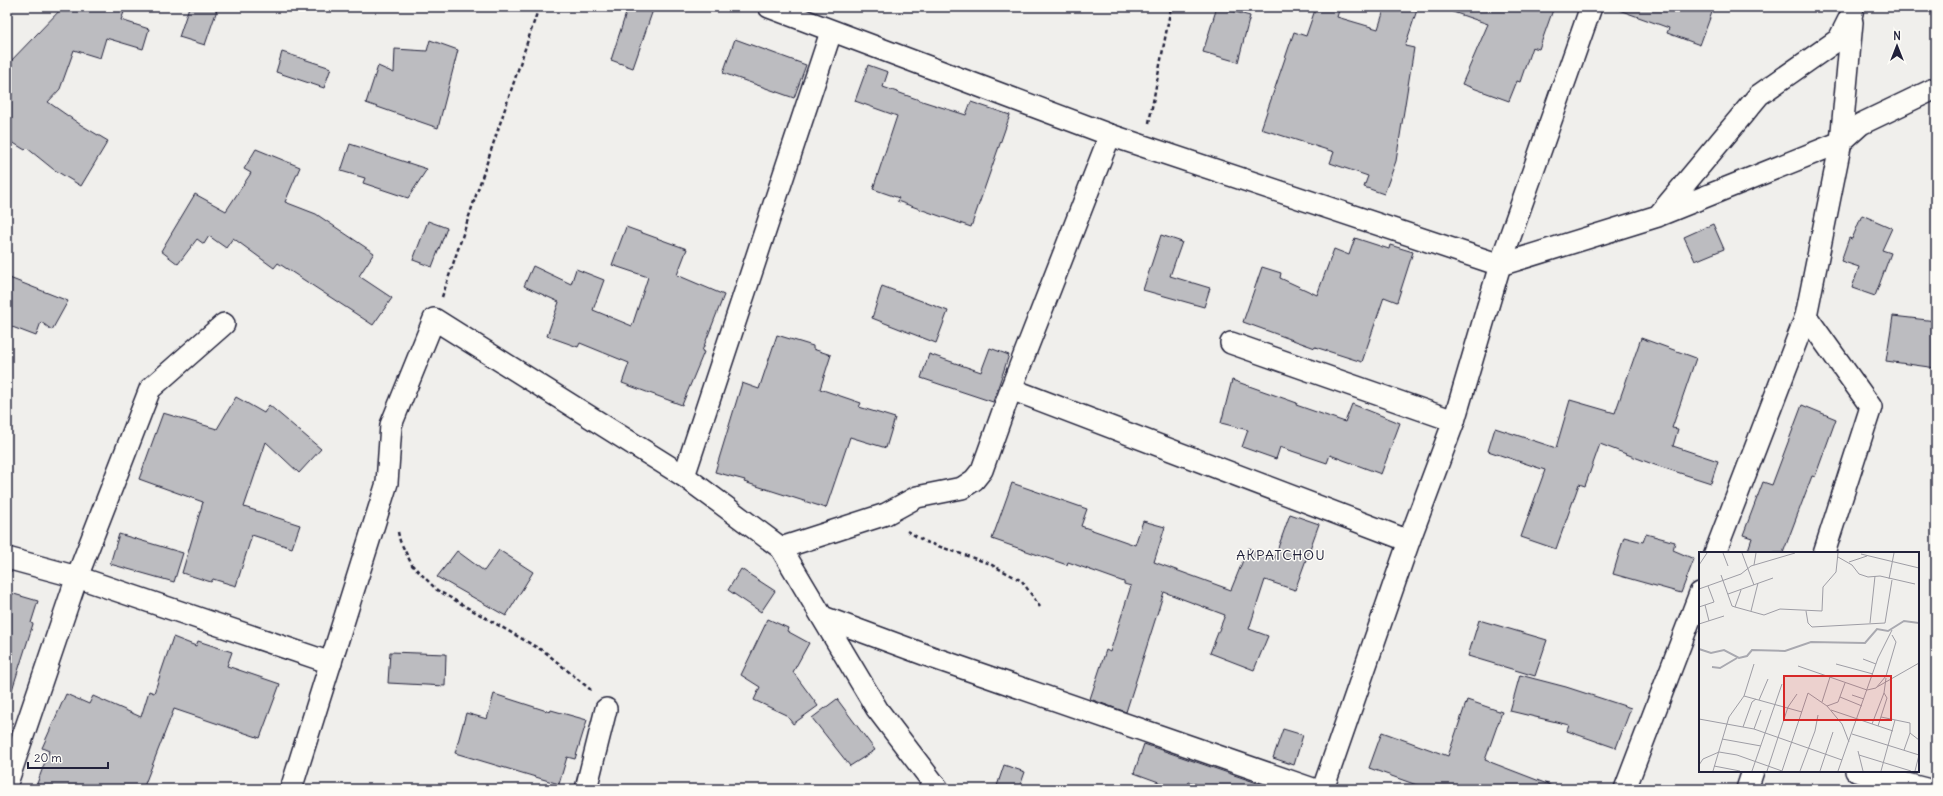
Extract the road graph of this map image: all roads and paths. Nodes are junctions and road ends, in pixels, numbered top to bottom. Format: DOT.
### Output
graph roads {
  1 [pos="539,7"];
  2 [pos="769,7"];
  3 [pos="1171,7"];
  4 [pos="1591,7"];
  5 [pos="1853,10"];
  6 [pos="831,32"];
  7 [pos="1936,88"];
  8 [pos="1110,135"];
  9 [pos="1840,142"];
  10 [pos="1143,146"];
  11 [pos="1658,216"];
  12 [pos="1500,264"];
  13 [pos="1806,316"];
  14 [pos="434,319"];
  15 [pos="224,324"];
  16 [pos="1232,343"];
  17 [pos="1012,389"];
  18 [pos="1454,421"];
  19 [pos="684,476"];
  20 [pos="886,514"];
  21 [pos="397,526"];
  22 [pos="1409,542"];
  23 [pos="781,548"];
  24 [pos="1716,552"];
  25 [pos="1824,552"];
  26 [pos="7,558"];
  27 [pos="77,577"];
  28 [pos="1699,597"];
  29 [pos="1040,607"];
  30 [pos="823,617"];
  31 [pos="331,663"];
  32 [pos="606,709"];
  33 [pos="1753,772"];
  34 [pos="1860,772"];
  35 [pos="7,783"];
  36 [pos="291,789"];
  37 [pos="586,789"];
  38 [pos="938,789"];
  39 [pos="1313,789"];
  40 [pos="1323,789"];
  41 [pos="1625,789"];
  42 [pos="1747,789"];
  43 [pos="1926,789"];
  1 -- 14 [label="path"];
  2 -- 6 [label="street"];
  3 -- 10 [label="path"];
  4 -- 12 [label="street"];
  5 -- 9 [label="street"];
  5 -- 11 [label="street"];
  6 -- 8 [label="street"];
  6 -- 19 [label="street"];
  7 -- 9 [label="street"];
  8 -- 10 [label="street"];
  8 -- 17 [label="street"];
  9 -- 11 [label="street"];
  9 -- 13 [label="street"];
  10 -- 12 [label="street"];
  11 -- 12 [label="street"];
  12 -- 18 [label="street"];
  13 -- 24 [label="street"];
  13 -- 25 [label="street"];
  14 -- 19 [label="street"];
  14 -- 31 [label="street"];
  15 -- 27 [label="street"];
  16 -- 18 [label="street"];
  17 -- 20 [label="street"];
  17 -- 22 [label="street"];
  18 -- 22 [label="street"];
  19 -- 23 [label="street"];
  20 -- 23 [label="street"];
  20 -- 29 [label="path"];
  21 -- 32 [label="path"];
  22 -- 40 [label="street"];
  23 -- 30 [label="street"];
  26 -- 27 [label="street"];
  27 -- 31 [label="street"];
  27 -- 35 [label="street"];
  28 -- 41 [label="street"];
  30 -- 38 [label="street"];
  30 -- 39 [label="street"];
  31 -- 36 [label="street"];
  32 -- 37 [label="street"];
  33 -- 42 [label="street"];
  34 -- 43 [label="street"];
}
